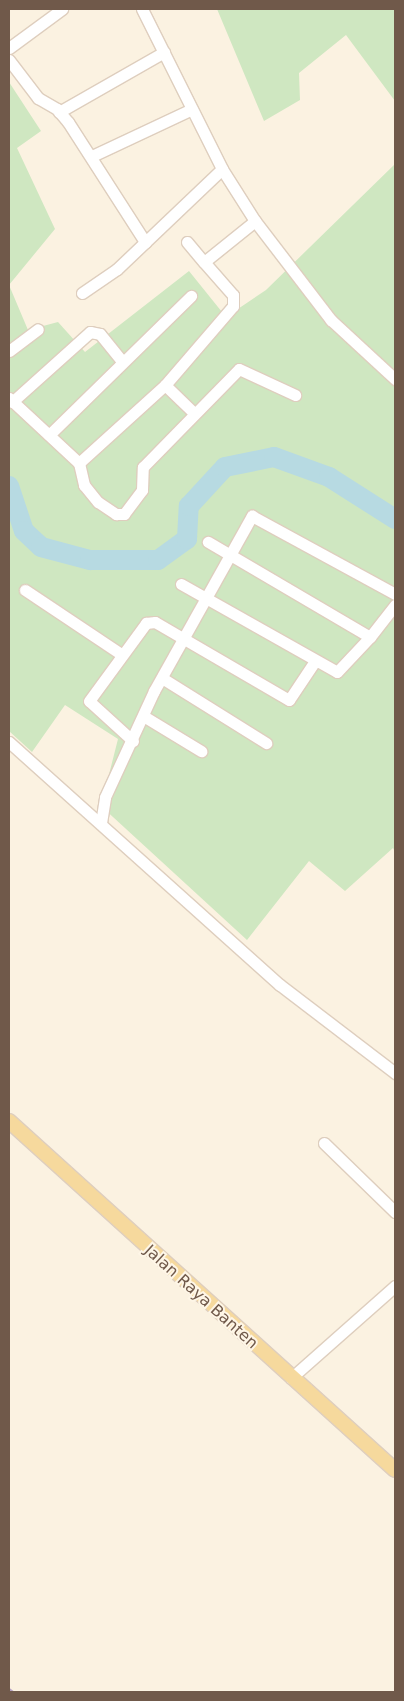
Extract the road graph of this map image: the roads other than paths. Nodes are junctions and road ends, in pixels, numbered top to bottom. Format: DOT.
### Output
graph roads {
  1 [pos="62,9"];
  2 [pos="142,9"];
  3 [pos="9,48"];
  4 [pos="164,52"];
  5 [pos="9,60"];
  6 [pos="192,109"];
  7 [pos="59,112"];
  8 [pos="92,156"];
  9 [pos="222,169"];
  10 [pos="255,221"];
  11 [pos="145,242"];
  12 [pos="187,242"];
  13 [pos="204,262"];
  14 [pos="82,293"];
  15 [pos="191,296"];
  16 [pos="38,329"];
  17 [pos="9,351"];
  18 [pos="124,362"];
  19 [pos="395,379"];
  20 [pos="166,384"];
  21 [pos="295,395"];
  22 [pos="10,400"];
  23 [pos="193,412"];
  24 [pos="49,435"];
  25 [pos="79,463"];
  26 [pos="208,542"];
  27 [pos="231,557"];
  28 [pos="181,584"];
  29 [pos="24,590"];
  30 [pos="395,594"];
  31 [pos="208,599"];
  32 [pos="395,605"];
  33 [pos="370,637"];
  34 [pos="186,640"];
  35 [pos="121,654"];
  36 [pos="315,661"];
  37 [pos="162,678"];
  38 [pos="145,718"];
  39 [pos="133,741"];
  40 [pos="9,742"];
  41 [pos="266,743"];
  42 [pos="201,751"];
  43 [pos="100,823"];
  44 [pos="395,1073"];
  45 [pos="9,1121"];
  46 [pos="324,1143"];
  47 [pos="395,1212"];
  48 [pos="395,1286"];
  49 [pos="291,1378"];
  50 [pos="395,1470"];
  1 -- 3 [label="street"];
  2 -- 4 [label="street"];
  4 -- 6 [label="street"];
  4 -- 7 [label="street"];
  5 -- 7 [label="street"];
  6 -- 8 [label="street"];
  6 -- 9 [label="street"];
  7 -- 8 [label="street"];
  8 -- 11 [label="street"];
  9 -- 10 [label="street"];
  9 -- 11 [label="street"];
  10 -- 13 [label="street"];
  10 -- 19 [label="street"];
  11 -- 14 [label="street"];
  12 -- 13 [label="street"];
  13 -- 20 [label="street"];
  15 -- 18 [label="street"];
  16 -- 17 [label="street"];
  18 -- 22 [label="street"];
  18 -- 24 [label="street"];
  20 -- 23 [label="street"];
  20 -- 25 [label="street"];
  21 -- 23 [label="street"];
  22 -- 24 [label="street"];
  23 -- 25 [label="street"];
  24 -- 25 [label="street"];
  26 -- 27 [label="street"];
  27 -- 30 [label="street"];
  27 -- 31 [label="street"];
  27 -- 33 [label="street"];
  28 -- 31 [label="street"];
  29 -- 35 [label="street"];
  31 -- 34 [label="street"];
  31 -- 36 [label="street"];
  32 -- 33 [label="street"];
  33 -- 36 [label="street"];
  34 -- 35 [label="street"];
  34 -- 36 [label="street"];
  34 -- 37 [label="street"];
  35 -- 39 [label="street"];
  37 -- 38 [label="street"];
  37 -- 41 [label="street"];
  38 -- 39 [label="street"];
  38 -- 42 [label="street"];
  39 -- 43 [label="street"];
  40 -- 43 [label="street"];
  43 -- 44 [label="street"];
  45 -- 49 [label="main road, Jalan Raya Banten"];
  46 -- 47 [label="street"];
  48 -- 49 [label="street"];
  49 -- 50 [label="main road, Jalan Raya Banten"];
}
